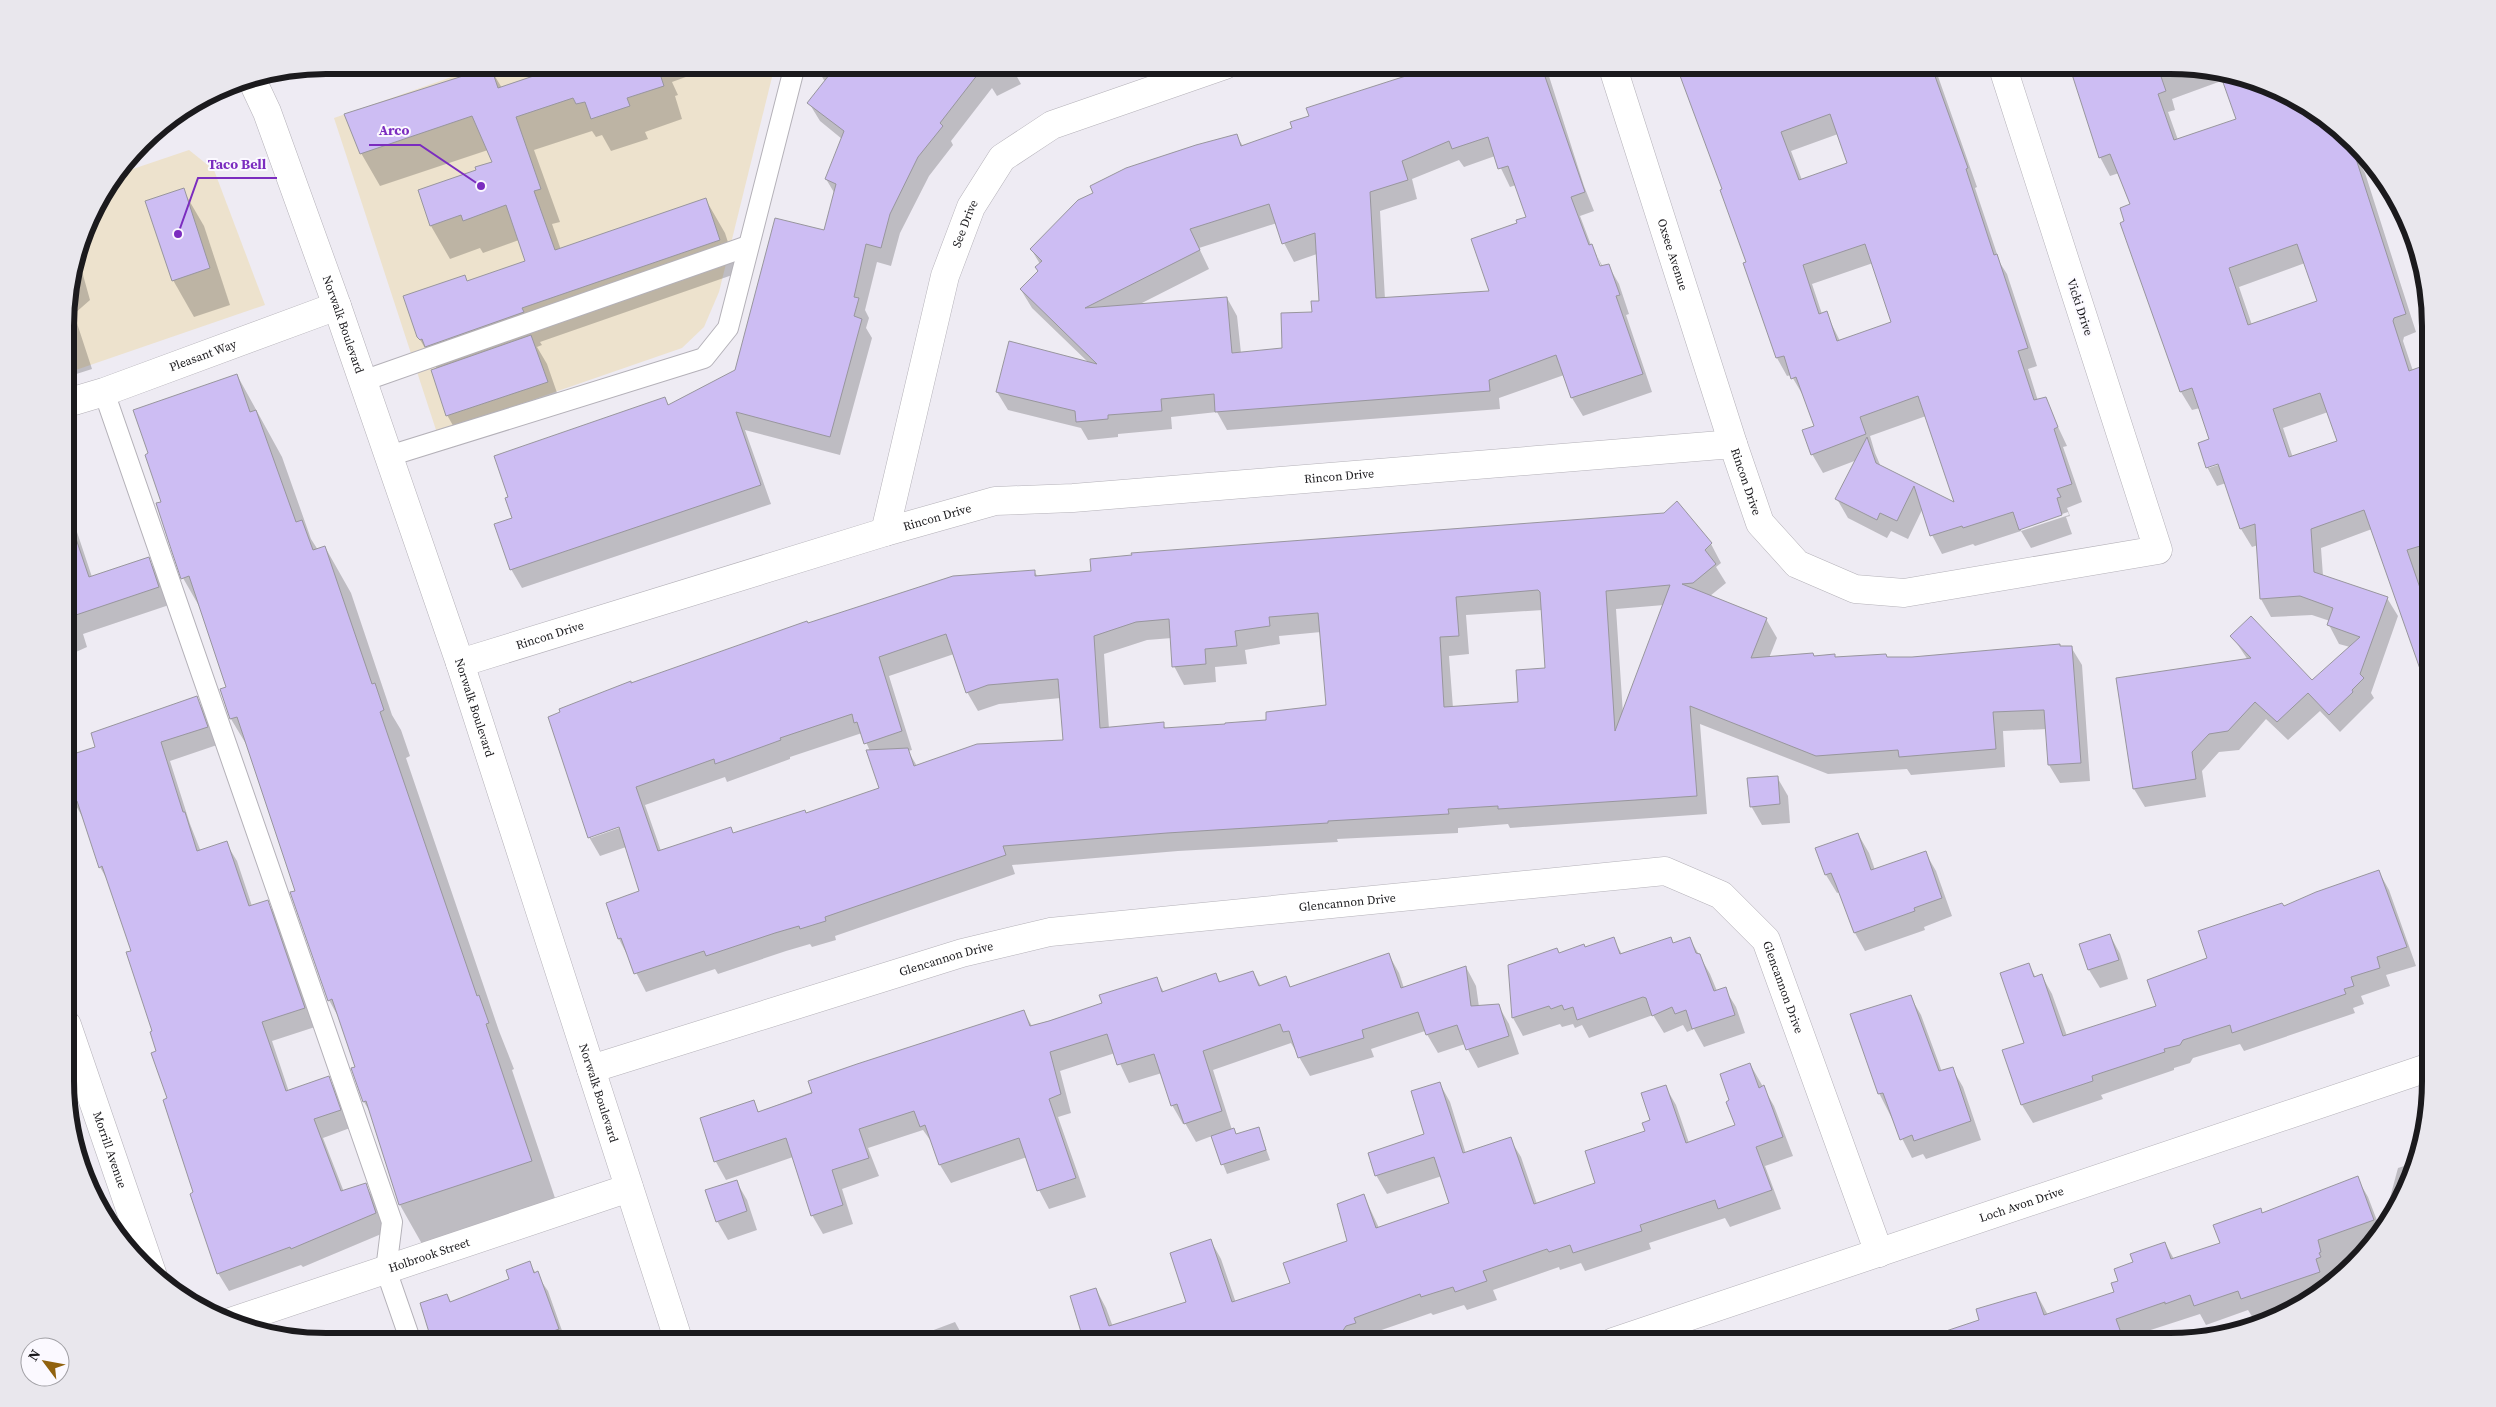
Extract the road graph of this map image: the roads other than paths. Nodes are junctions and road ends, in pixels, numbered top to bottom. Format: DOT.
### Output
graph roads {
  1 [pos="793,74"];
  2 [pos="1199,74"];
  3 [pos="1615,74"];
  4 [pos="2005,74"];
  5 [pos="254,84"];
  6 [pos="748,246"];
  7 [pos="337,306"];
  8 [pos="363,381"];
  9 [pos="104,392"];
  10 [pos="74,401"];
  11 [pos="1733,444"];
  12 [pos="389,456"];
  13 [pos="885,532"];
  14 [pos="2158,550"];
  15 [pos="460,664"];
  16 [pos="74,1046"];
  17 [pos="591,1069"];
  18 [pos="2422,1070"];
  19 [pos="629,1188"];
  20 [pos="1879,1253"];
  21 [pos="145,1256"];
  22 [pos="386,1270"];
  23 [pos="241,1318"];
  24 [pos="408,1333"];
  25 [pos="676,1333"];
  26 [pos="1640,1333"];
  1 -- 6 [label="lane"];
  2 -- 13 [label="street, See Drive"];
  3 -- 11 [label="street, Oxsee Avenue"];
  4 -- 14 [label="street, Vicki Drive"];
  5 -- 7 [label="street, Norwalk Boulevard"];
  6 -- 8 [label="lane"];
  6 -- 12 [label="lane"];
  7 -- 8 [label="street, Norwalk Boulevard"];
  7 -- 9 [label="street, Pleasant Way"];
  8 -- 12 [label="street, Norwalk Boulevard"];
  9 -- 10 [label="street, Pleasant Way"];
  9 -- 22 [label="lane"];
  11 -- 13 [label="street, Rincon Drive"];
  11 -- 14 [label="street, Rincon Drive"];
  12 -- 15 [label="street, Norwalk Boulevard"];
  13 -- 15 [label="street, Rincon Drive"];
  15 -- 17 [label="street, Norwalk Boulevard"];
  16 -- 21 [label="street, Morrill Avenue"];
  17 -- 19 [label="street, Norwalk Boulevard"];
  17 -- 20 [label="street, Glencannon Drive"];
  18 -- 20 [label="street, Loch Avon Drive"];
  19 -- 22 [label="street, Holbrook Street"];
  19 -- 25 [label="street, Norwalk Boulevard"];
  20 -- 26 [label="street, Loch Avon Drive"];
  22 -- 23 [label="street, Holbrook Street"];
  22 -- 24 [label="lane"];
}
